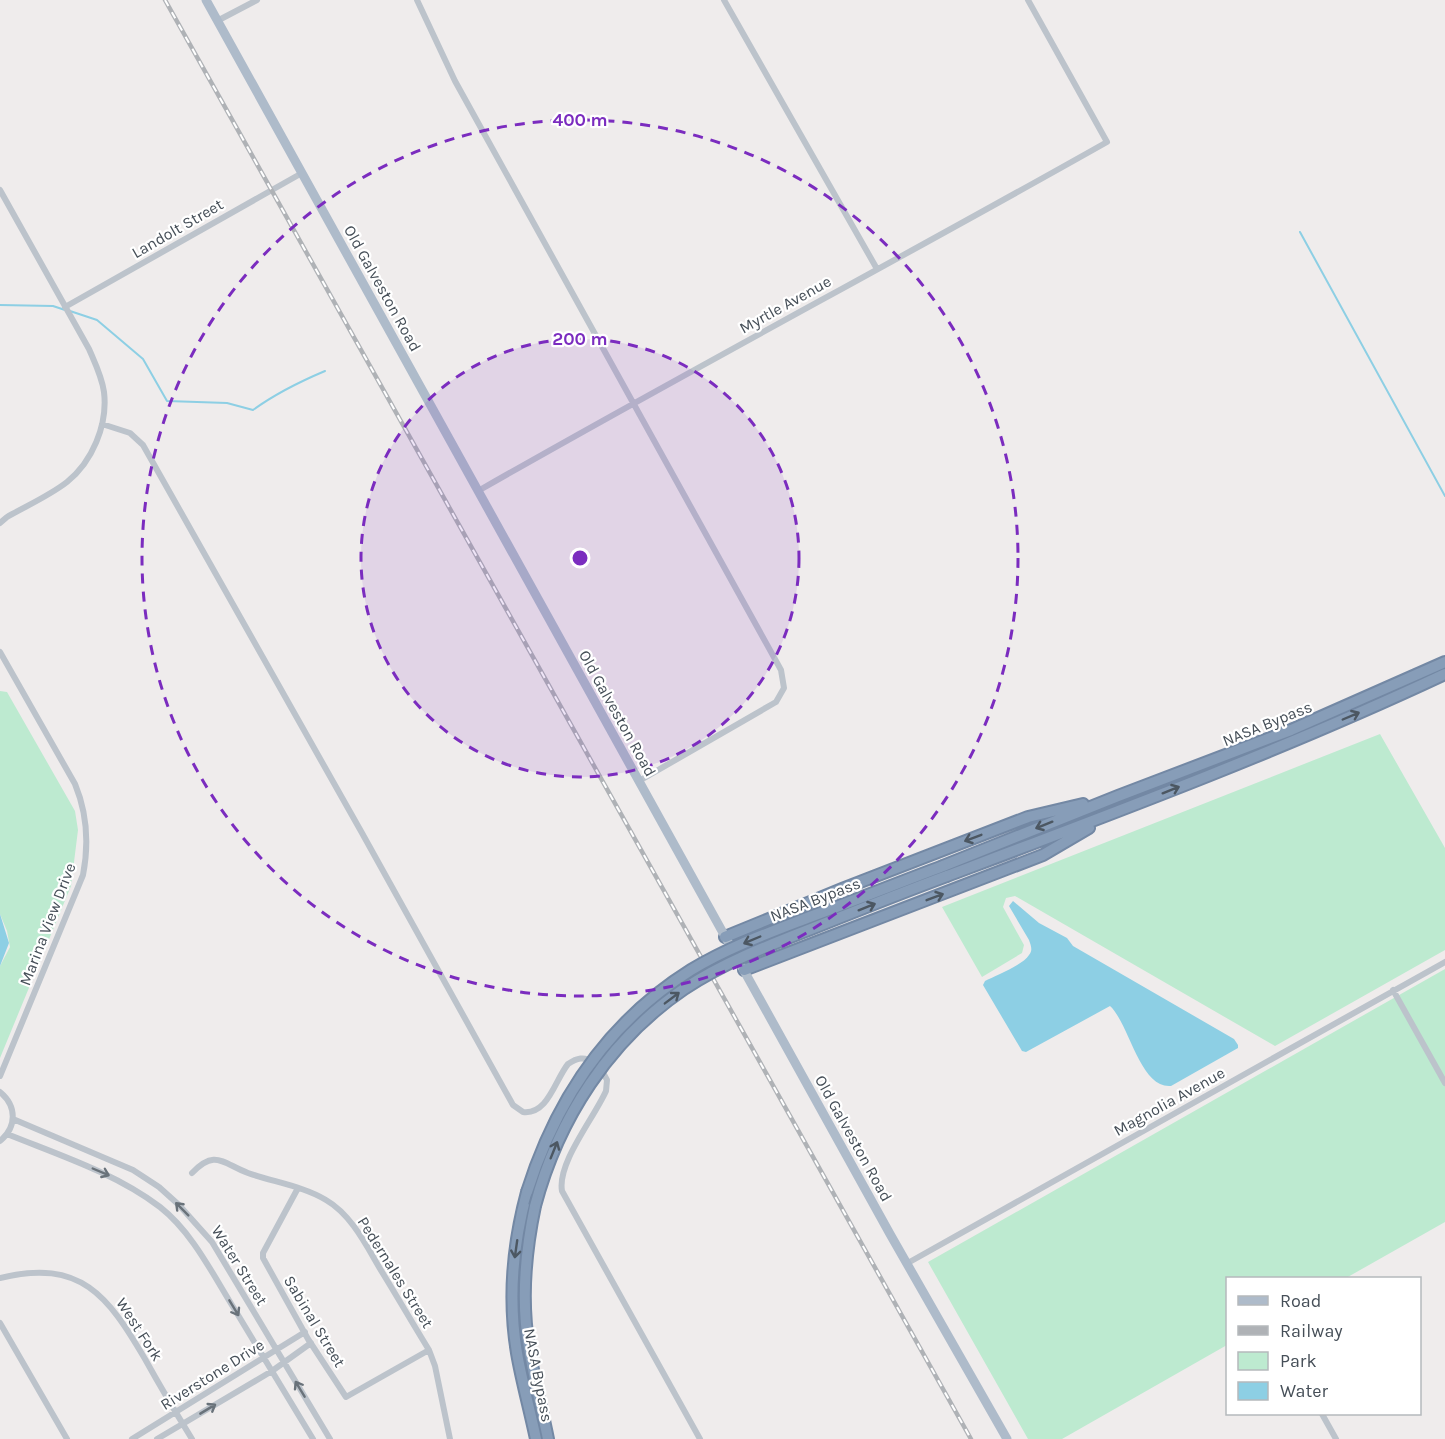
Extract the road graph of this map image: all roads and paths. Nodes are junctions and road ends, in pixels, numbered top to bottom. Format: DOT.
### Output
graph roads {
  1 [pos="206,0"];
  2 [pos="257,0"];
  3 [pos="417,0"];
  4 [pos="724,0"];
  5 [pos="1028,0"];
  6 [pos="217,21"];
  7 [pos="302,173"];
  8 [pos="0,190"];
  9 [pos="877,269"];
  10 [pos="65,307"];
  11 [pos="633,402"];
  12 [pos="102,424"];
  13 [pos="478,490"];
  14 [pos="0,523"];
  15 [pos="0,652"];
  16 [pos="1445,662"];
  17 [pos="1445,674"];
  18 [pos="639,781"];
  19 [pos="1118,796"];
  20 [pos="1117,812"];
  21 [pos="945,871"];
  22 [pos="842,889"];
  23 [pos="862,925"];
  24 [pos="725,937"];
  25 [pos="1445,962"];
  26 [pos="744,970"];
  27 [pos="1393,990"];
  28 [pos="0,1076"];
  29 [pos="1445,1083"];
  30 [pos="0,1092"];
  31 [pos="13,1119"];
  32 [pos="8,1134"];
  33 [pos="0,1141"];
  34 [pos="83,1149"];
  35 [pos="78,1163"];
  36 [pos="192,1173"];
  37 [pos="298,1188"];
  38 [pos="906,1264"];
  39 [pos="0,1278"];
  40 [pos="0,1323"];
  41 [pos="305,1332"];
  42 [pos="311,1343"];
  43 [pos="277,1350"];
  44 [pos="429,1350"];
  45 [pos="264,1358"];
  46 [pos="284,1362"];
  47 [pos="272,1371"];
  48 [pos="176,1413"];
  49 [pos="1323,1415"];
  50 [pos="183,1424"];
  51 [pos="67,1439"];
  52 [pos="132,1439"];
  53 [pos="158,1439"];
  54 [pos="192,1439"];
  55 [pos="313,1439"];
  56 [pos="330,1439"];
  57 [pos="450,1439"];
  58 [pos="536,1439"];
  59 [pos="549,1439"];
  60 [pos="700,1439"];
  61 [pos="1007,1439"];
  62 [pos="1336,1439"];
  1 -- 6 [label="main road, Old Galveston Road"];
  2 -- 6 [label="street"];
  3 -- 11 [label="street"];
  4 -- 9 [label="street"];
  5 -- 9 [label="street, Myrtle Avenue"];
  6 -- 7 [label="main road, Old Galveston Road"];
  7 -- 10 [label="street, Landolt Street"];
  7 -- 13 [label="main road, Old Galveston Road"];
  8 -- 10 [label="street"];
  9 -- 11 [label="street, Myrtle Avenue"];
  10 -- 12 [label="street"];
  11 -- 13 [label="street, Myrtle Avenue"];
  11 -- 18 [label="street"];
  12 -- 14 [label="street"];
  12 -- 60 [label="street"];
  13 -- 18 [label="main road, Old Galveston Road"];
  15 -- 28 [label="street, Marina View Drive"];
  16 -- 19 [label="highway, NASA Bypass"];
  20 -- 17 [label="highway, NASA Bypass, one-way"];
  18 -- 24 [label="main road, Old Galveston Road"];
  19 -- 21 [label="highway, NASA Bypass, one-way"];
  19 -- 22 [label="highway, one-way"];
  20 -- 21 [label="highway, NASA Bypass"];
  23 -- 20 [label="highway, one-way"];
  21 -- 58 [label="highway, NASA Bypass, one-way, bridge"];
  59 -- 21 [label="highway, NASA Bypass, one-way, bridge"];
  22 -- 23 [label="highway"];
  22 -- 24 [label="highway"];
  23 -- 26 [label="highway"];
  24 -- 26 [label="main road, Old Galveston Road"];
  25 -- 27 [label="street, Magnolia Avenue"];
  26 -- 38 [label="main road, Old Galveston Road"];
  27 -- 29 [label="street"];
  27 -- 38 [label="street, Magnolia Avenue"];
  30 -- 31 [label="street"];
  31 -- 32 [label="street"];
  31 -- 34 [label="street, Water Street"];
  32 -- 33 [label="street"];
  32 -- 35 [label="street, Water Street"];
  34 -- 35 [label="street"];
  43 -- 34 [label="street, Water Street, one-way"];
  35 -- 45 [label="street, Water Street, one-way"];
  36 -- 37 [label="street, Pedernales Street"];
  37 -- 41 [label="street, Sabinal Street"];
  37 -- 44 [label="street, Pedernales Street"];
  38 -- 61 [label="main road, Old Galveston Road"];
  39 -- 48 [label="street, West Fork"];
  40 -- 51 [label="street"];
  41 -- 42 [label="street, Sabinal Street"];
  41 -- 43 [label="street, Riverstone Drive"];
  42 -- 44 [label="street, Sabinal Street"];
  42 -- 46 [label="street, Riverstone Drive"];
  43 -- 45 [label="street, Riverstone Drive"];
  43 -- 46 [label="street, Water Street"];
  44 -- 57 [label="street, Pedernales Street"];
  45 -- 47 [label="street, Water Street"];
  45 -- 48 [label="street, Riverstone Drive"];
  46 -- 47 [label="street, Riverstone Drive"];
  56 -- 46 [label="street, Water Street, one-way"];
  50 -- 47 [label="street, Riverstone Drive, one-way"];
  47 -- 55 [label="street, Water Street"];
  48 -- 50 [label="street, West Fork"];
  48 -- 52 [label="street, Riverstone Drive"];
  49 -- 62 [label="street"];
  50 -- 53 [label="street, Riverstone Drive"];
  50 -- 54 [label="street, West Fork"];
}
